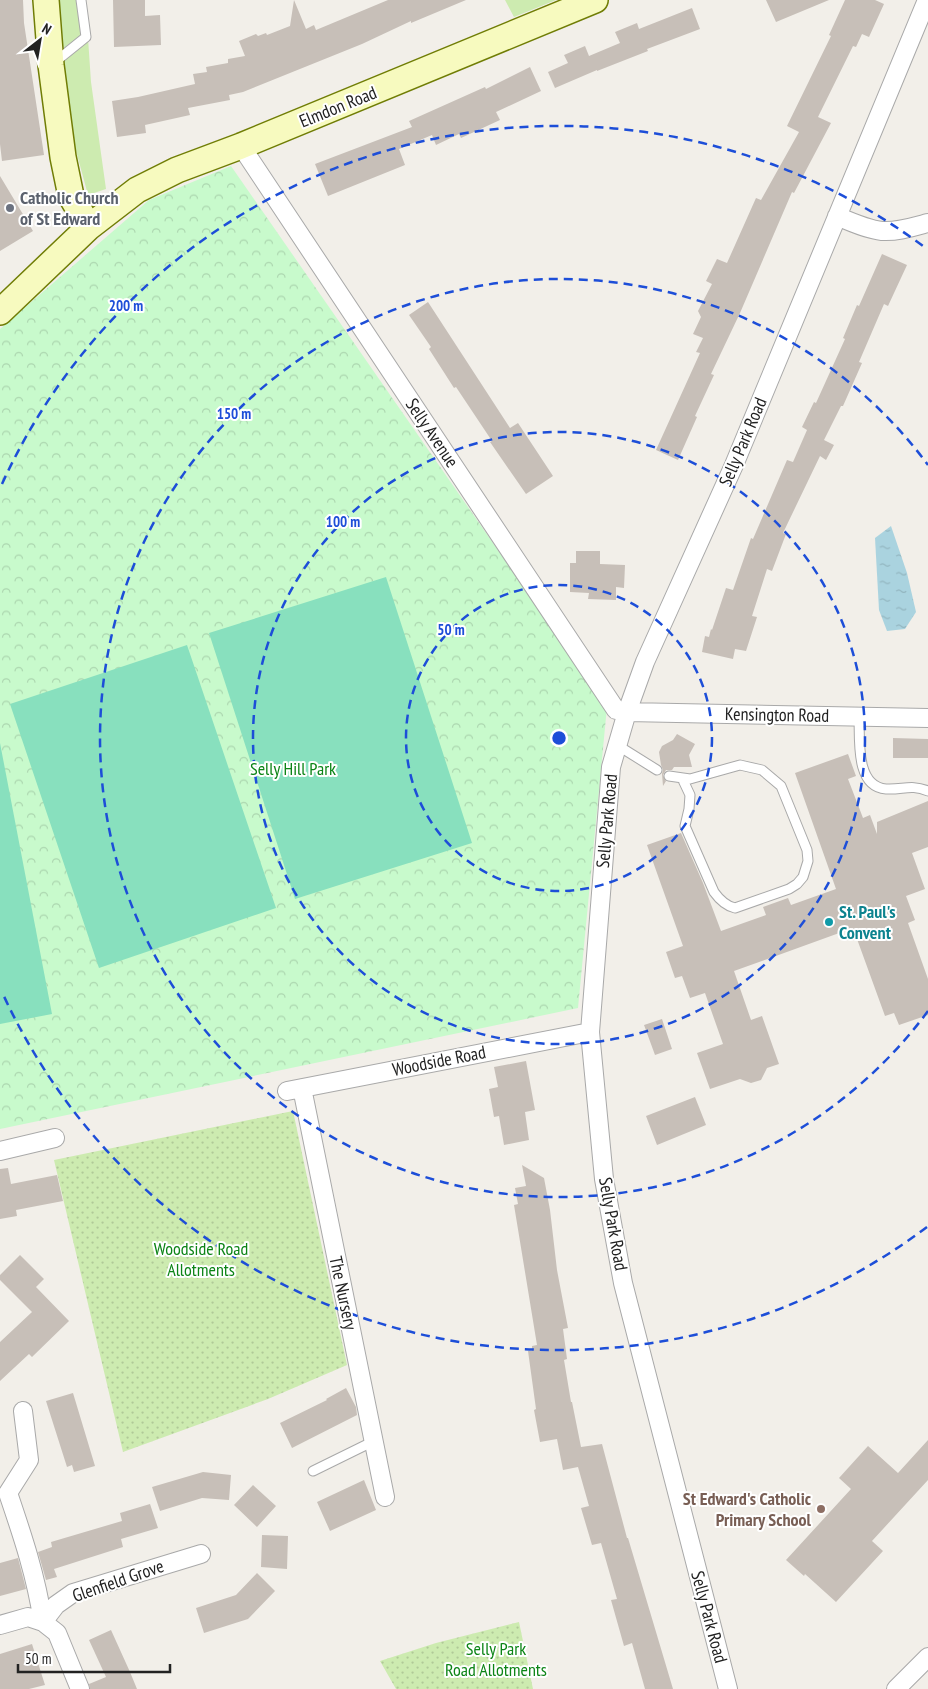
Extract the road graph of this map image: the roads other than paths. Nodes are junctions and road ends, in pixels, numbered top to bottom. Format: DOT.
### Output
graph roads {
  1 [pos="46,0"];
  2 [pos="81,0"];
  3 [pos="595,0"];
  4 [pos="927,0"];
  5 [pos="51,65"];
  6 [pos="241,146"];
  7 [pos="837,216"];
  8 [pos="928,223"];
  9 [pos="89,228"];
  10 [pos="0,312"];
  11 [pos="626,712"];
  12 [pos="859,717"];
  13 [pos="928,718"];
  14 [pos="617,745"];
  15 [pos="657,770"];
  16 [pos="669,776"];
  17 [pos="682,778"];
  18 [pos="928,791"];
  19 [pos="590,1032"];
  20 [pos="295,1090"];
  21 [pos="55,1138"];
  22 [pos="0,1151"];
  23 [pos="23,1411"];
  24 [pos="374,1441"];
  25 [pos="313,1470"];
  26 [pos="385,1497"];
  27 [pos="201,1554"];
  28 [pos="43,1622"];
  29 [pos="0,1625"];
  30 [pos="928,1657"];
  31 [pos="80,1689"];
  32 [pos="728,1689"];
  33 [pos="896,1689"];
  1 -- 5 [label="street"];
  2 -- 5 [label="lane"];
  3 -- 6 [label="street, Elmdon Road"];
  4 -- 7 [label="street, Selly Park Road"];
  5 -- 9 [label="street"];
  6 -- 9 [label="street, Elmdon Road"];
  6 -- 11 [label="street, Selly Avenue"];
  7 -- 8 [label="street"];
  7 -- 11 [label="street, Selly Park Road"];
  9 -- 10 [label="street, Elmdon Road"];
  11 -- 12 [label="street, Kensington Road"];
  11 -- 14 [label="street, Selly Park Road"];
  12 -- 13 [label="street, Kensington Road"];
  12 -- 18 [label="lane"];
  14 -- 15 [label="lane"];
  14 -- 19 [label="street, Selly Park Road"];
  16 -- 17 [label="lane"];
  17 -- 17 [label="lane"];
  19 -- 20 [label="street, Woodside Road"];
  19 -- 32 [label="street, Selly Park Road"];
  20 -- 24 [label="street, The Nursery"];
  21 -- 22 [label="street"];
  23 -- 28 [label="street"];
  24 -- 25 [label="lane"];
  24 -- 26 [label="street, The Nursery"];
  27 -- 28 [label="street, Glenfield Grove"];
  28 -- 29 [label="street"];
  28 -- 31 [label="street"];
  30 -- 33 [label="street"];
}
